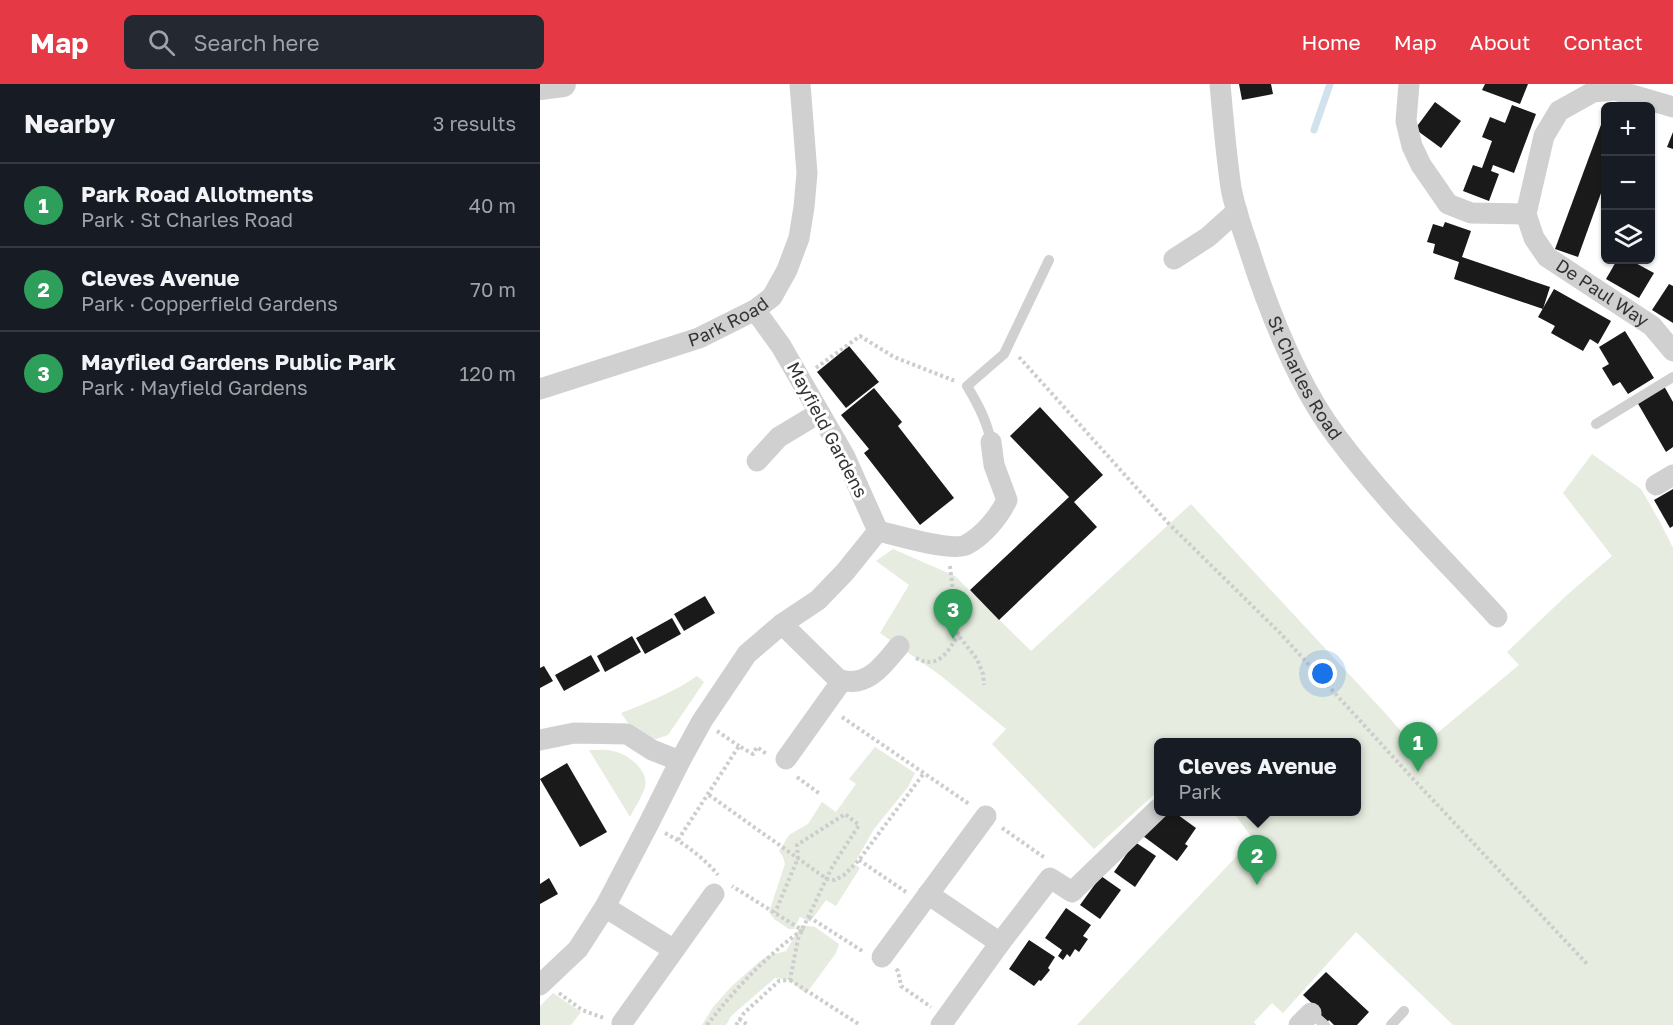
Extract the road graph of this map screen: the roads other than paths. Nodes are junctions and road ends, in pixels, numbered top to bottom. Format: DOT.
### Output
graph roads {
  1 [pos="563,84"];
  2 [pos="800,84"];
  3 [pos="1220,84"];
  4 [pos="1409,84"];
  5 [pos="540,87"];
  6 [pos="1592,88"];
  7 [pos="1673,106"];
  8 [pos="1237,211"];
  9 [pos="1526,214"];
  10 [pos="1049,260"];
  11 [pos="1174,260"];
  12 [pos="755,310"];
  13 [pos="1673,351"];
  14 [pos="1673,377"];
  15 [pos="540,389"];
  16 [pos="819,413"];
  17 [pos="1596,424"];
  18 [pos="991,442"];
  19 [pos="757,461"];
  20 [pos="878,531"];
  21 [pos="1497,617"];
  22 [pos="782,624"];
  23 [pos="899,646"];
  24 [pos="841,682"];
  25 [pos="540,740"];
  26 [pos="680,761"];
  27 [pos="784,762"];
  28 [pos="1154,813"];
  29 [pos="986,816"];
  30 [pos="718,887"];
  31 [pos="925,899"];
  32 [pos="605,907"];
  33 [pos="1000,943"];
  34 [pos="674,951"];
  35 [pos="882,957"];
  36 [pos="542,983"];
  37 [pos="1404,1011"];
  38 [pos="944,1021"];
  39 [pos="622,1023"];
  40 [pos="1391,1025"];
  1 -- 5 [label="street"];
  2 -- 12 [label="street, Park Road"];
  3 -- 8 [label="street, St Charles Road"];
  4 -- 9 [label="street"];
  6 -- 7 [label="street"];
  6 -- 9 [label="street"];
  8 -- 11 [label="street"];
  8 -- 21 [label="street, St Charles Road"];
  9 -- 13 [label="street, De Paul Way"];
  10 -- 18 [label="lane"];
  12 -- 15 [label="street, Park Road"];
  12 -- 16 [label="street, Mayfield Gardens"];
  14 -- 17 [label="lane"];
  16 -- 19 [label="street"];
  16 -- 20 [label="street, Mayfield Gardens"];
  18 -- 20 [label="street"];
  20 -- 22 [label="street"];
  22 -- 24 [label="street"];
  22 -- 26 [label="street"];
  23 -- 24 [label="street"];
  24 -- 27 [label="street"];
  25 -- 26 [label="street"];
  26 -- 32 [label="street"];
  28 -- 33 [label="street"];
  29 -- 31 [label="street"];
  30 -- 34 [label="street"];
  31 -- 33 [label="street"];
  31 -- 35 [label="street"];
  32 -- 34 [label="street"];
  32 -- 36 [label="street"];
  33 -- 38 [label="street"];
  34 -- 39 [label="street"];
  37 -- 40 [label="lane"];
}
